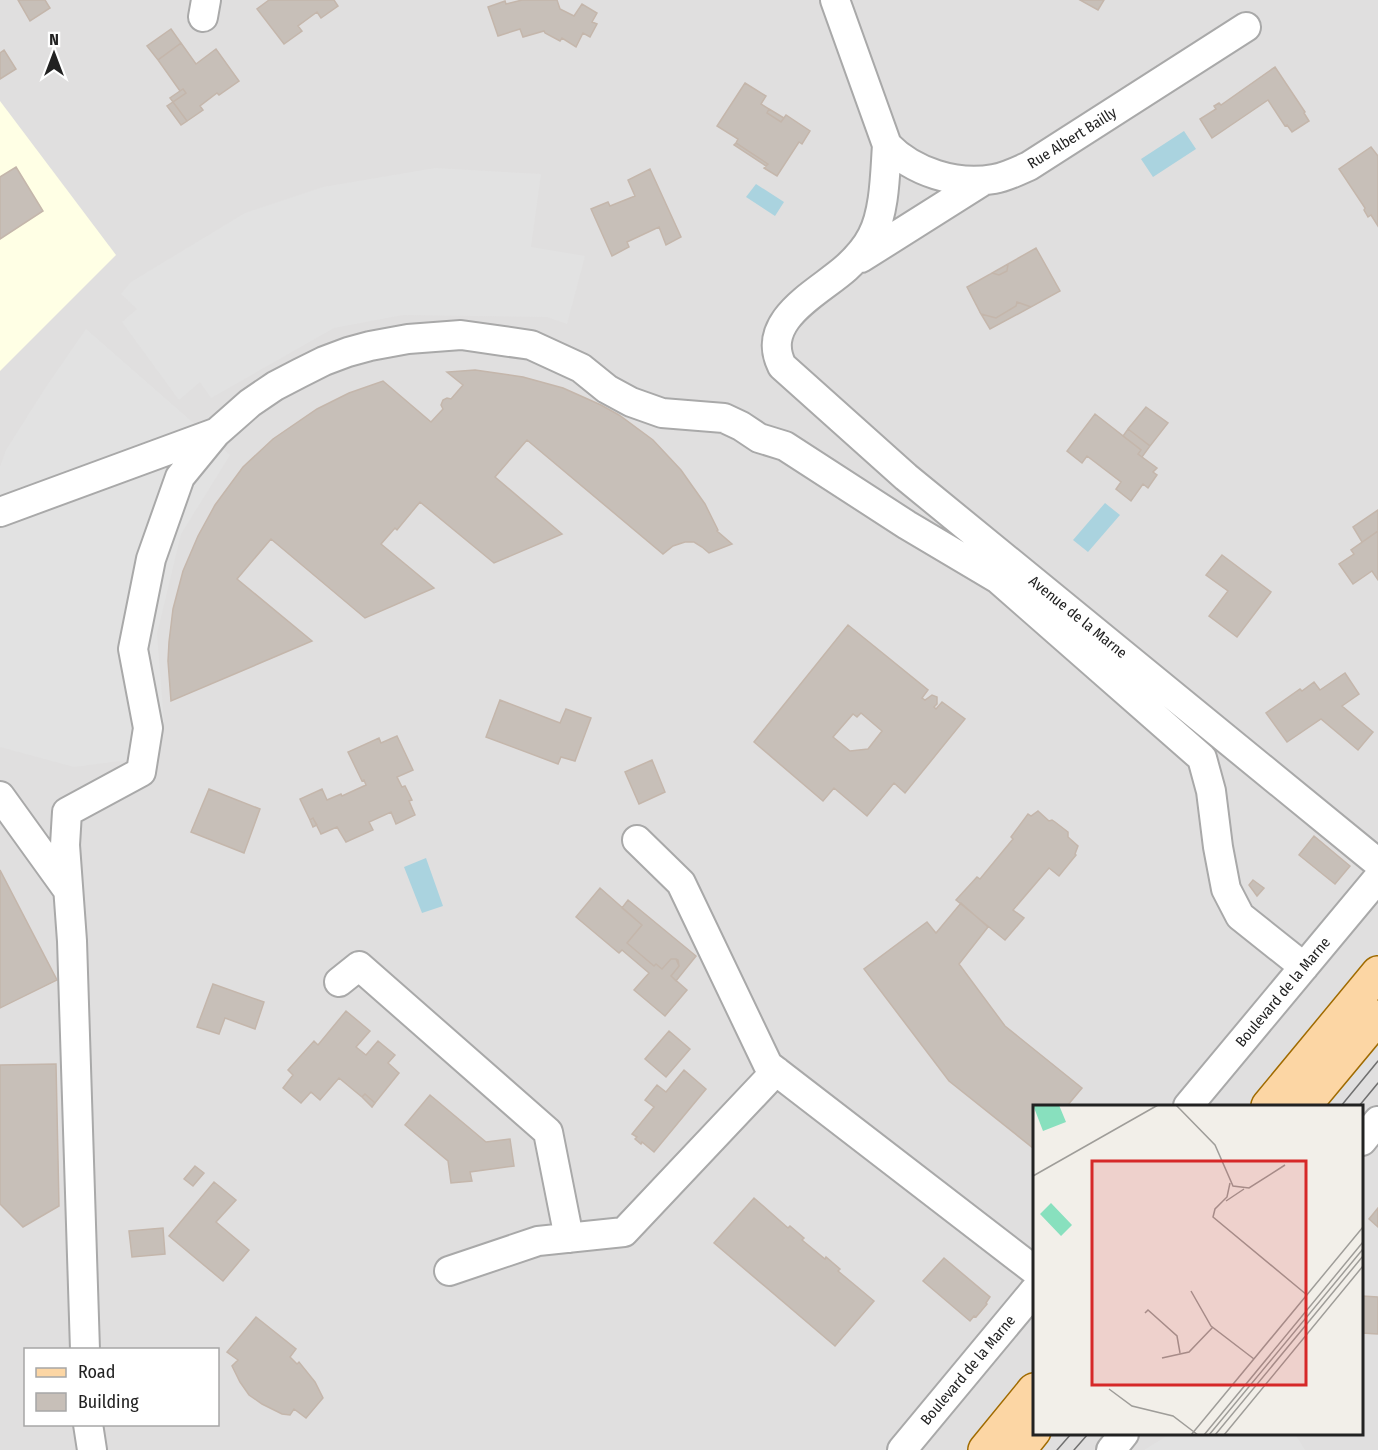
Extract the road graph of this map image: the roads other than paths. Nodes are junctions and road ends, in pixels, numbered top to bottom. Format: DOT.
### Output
graph roads {
  1 [pos="835,0"];
  2 [pos="1246,27"];
  3 [pos="887,145"];
  4 [pos="983,181"];
  5 [pos="847,267"];
  6 [pos="216,433"];
  7 [pos="0,512"];
  8 [pos="0,796"];
  9 [pos="637,840"];
  10 [pos="1378,863"];
  11 [pos="1378,878"];
  12 [pos="68,890"];
  13 [pos="1304,967"];
  14 [pos="1378,974"];
  15 [pos="339,982"];
  16 [pos="1378,1017"];
  17 [pos="776,1071"];
  18 [pos="1190,1105"];
  19 [pos="1270,1105"];
  20 [pos="1306,1105"];
  21 [pos="1378,1121"];
  22 [pos="1363,1140"];
  23 [pos="569,1238"];
  24 [pos="1033,1268"];
  25 [pos="449,1271"];
  26 [pos="1033,1292"];
  27 [pos="85,1348"];
  28 [pos="1033,1392"];
  29 [pos="88,1426"];
  30 [pos="1033,1433"];
  31 [pos="1123,1435"];
  32 [pos="92,1450"];
  33 [pos="902,1450"];
  34 [pos="985,1450"];
  35 [pos="1019,1450"];
  36 [pos="1111,1450"];
  1 -- 3 [label="street"];
  2 -- 4 [label="street, Rue Albert Bailly"];
  3 -- 4 [label="street, Rue Albert Bailly"];
  3 -- 5 [label="street"];
  4 -- 5 [label="street"];
  5 -- 10 [label="street, Avenue de la Marne"];
  6 -- 7 [label="street"];
  6 -- 12 [label="street"];
  6 -- 13 [label="street"];
  8 -- 12 [label="street"];
  9 -- 17 [label="street"];
  11 -- 13 [label="street, Boulevard de la Marne"];
  12 -- 27 [label="street"];
  13 -- 18 [label="street, Boulevard de la Marne"];
  14 -- 19 [label="main road"];
  15 -- 23 [label="street"];
  16 -- 20 [label="main road"];
  17 -- 23 [label="street"];
  17 -- 24 [label="street"];
  21 -- 22 [label="street"];
  23 -- 25 [label="street"];
  26 -- 33 [label="street, Boulevard de la Marne"];
  28 -- 34 [label="main road"];
  29 -- 32 [label="street"];
  30 -- 35 [label="main road"];
  31 -- 36 [label="street"];
}
